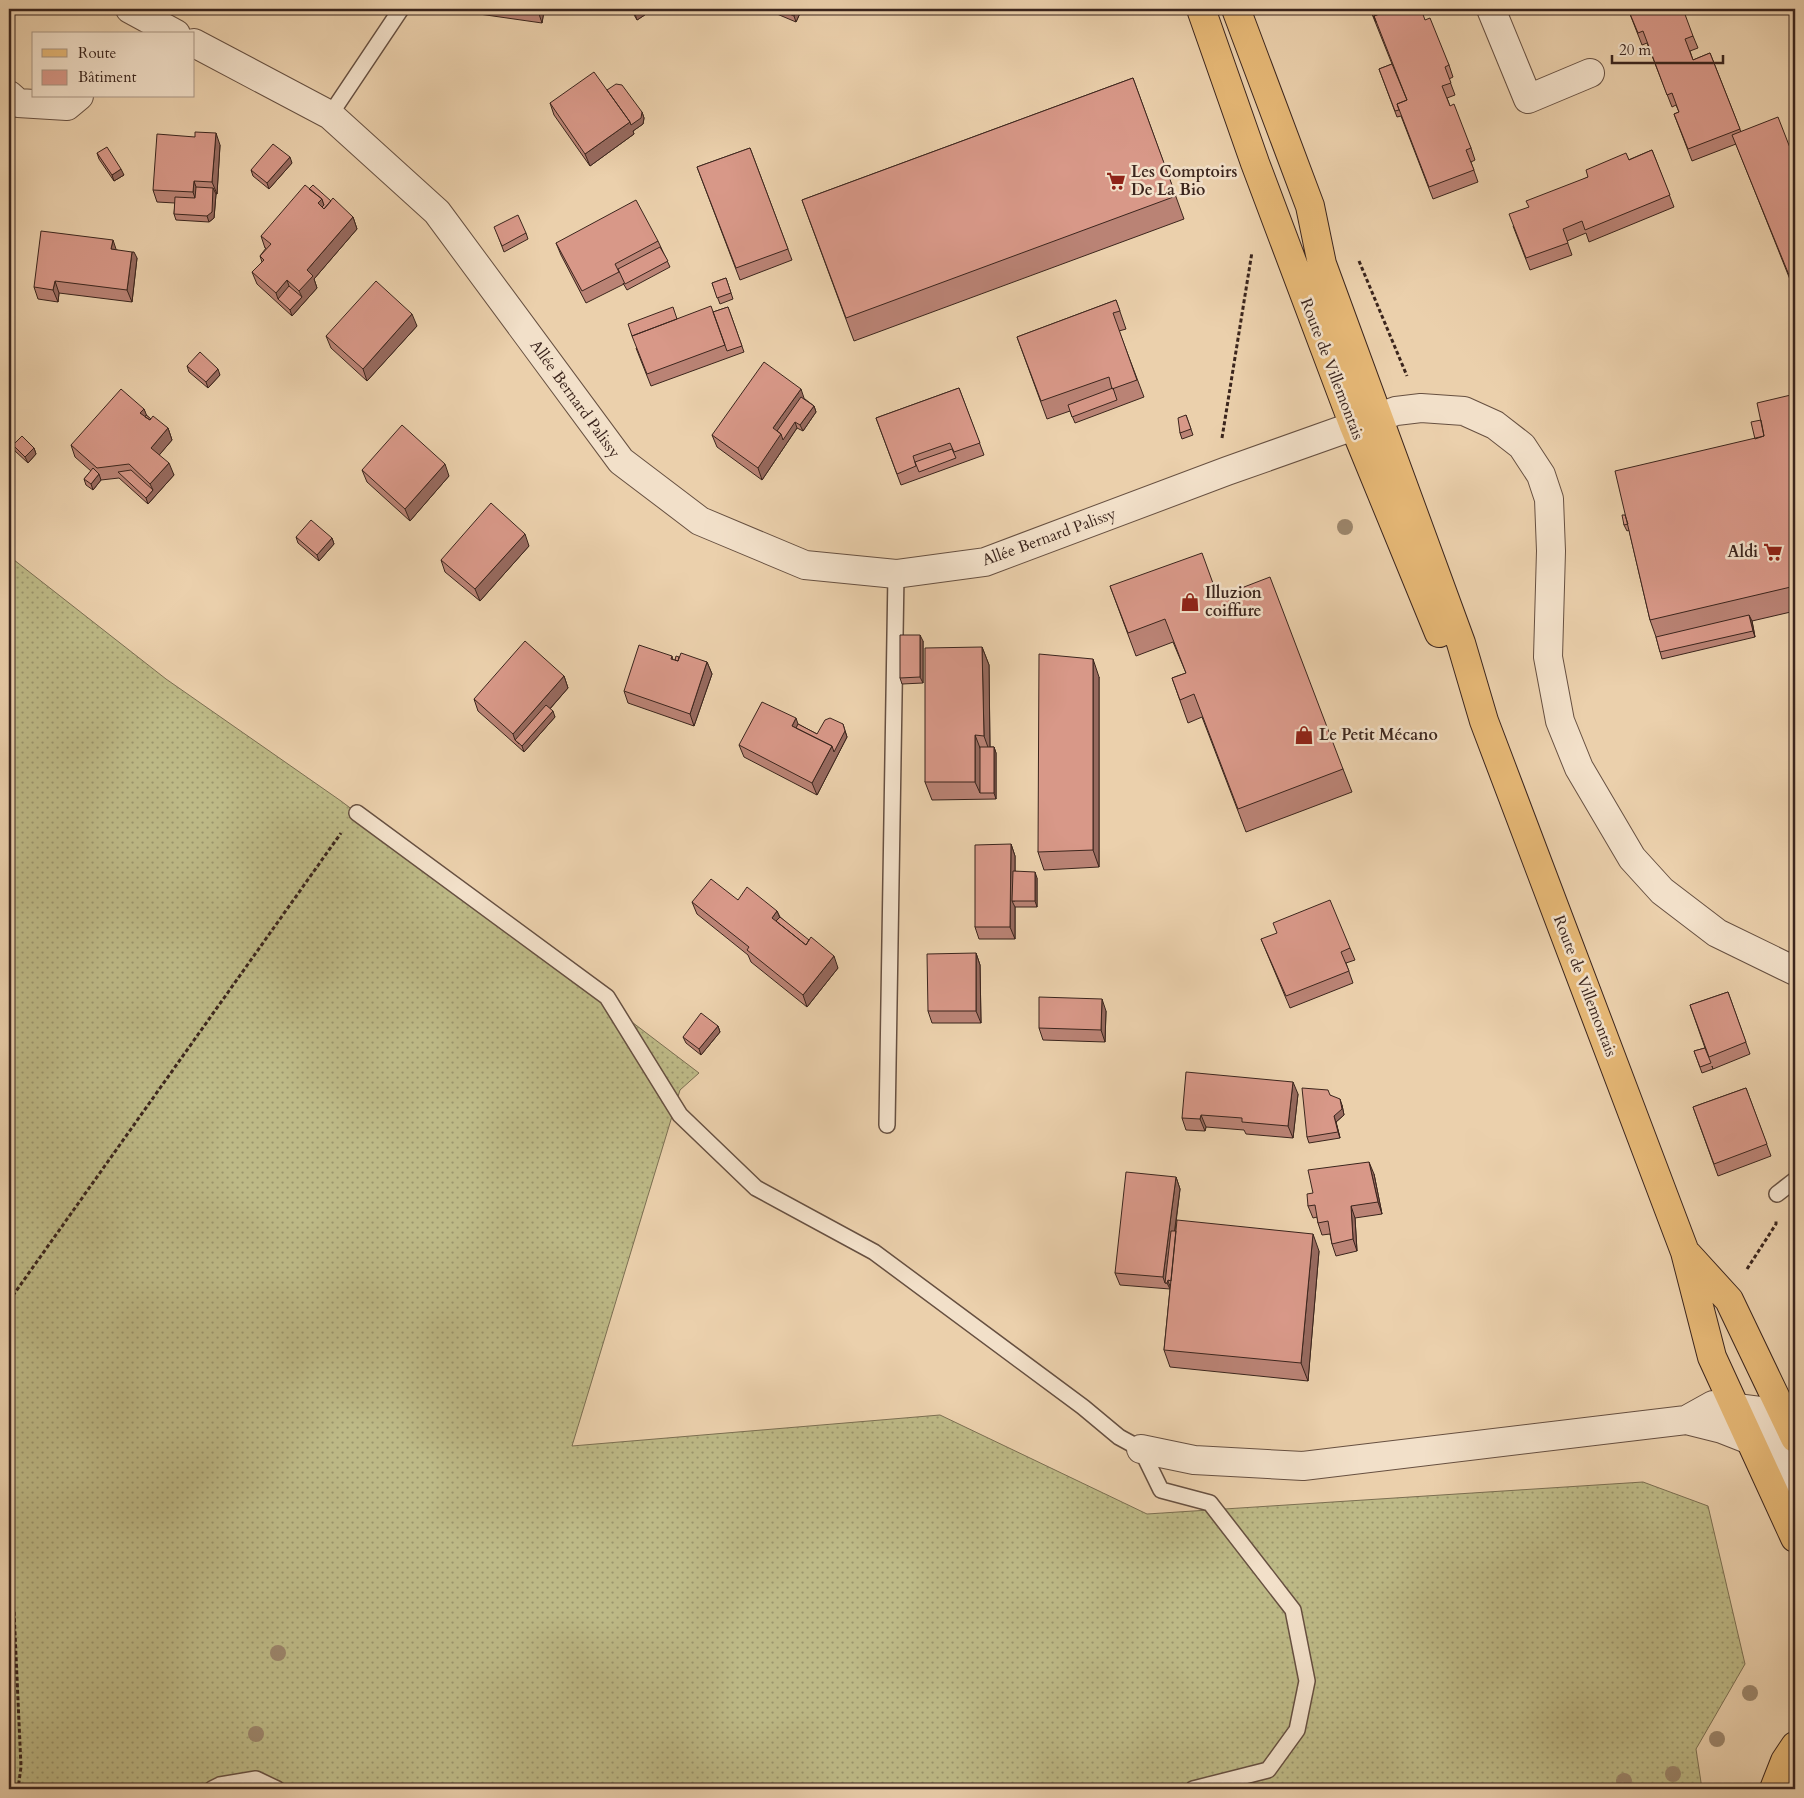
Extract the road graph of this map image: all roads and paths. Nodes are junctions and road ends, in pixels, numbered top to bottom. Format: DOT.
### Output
graph roads {
  1 [pos="401,9"];
  2 [pos="1492,9"];
  3 [pos="1242,10"];
  4 [pos="1204,17"];
  5 [pos="134,19"];
  6 [pos="170,32"];
  7 [pos="195,44"];
  8 [pos="1590,73"];
  9 [pos="9,96"];
  10 [pos="77,98"];
  11 [pos="330,116"];
  12 [pos="1252,250"];
  13 [pos="1366,422"];
  14 [pos="1227,471"];
  15 [pos="896,574"];
  16 [pos="357,813"];
  17 [pos="1795,971"];
  18 [pos="887,1125"];
  19 [pos="1795,1180"];
  20 [pos="1777,1194"];
  21 [pos="1685,1252"];
  22 [pos="9,1301"];
  23 [pos="1724,1397"];
  24 [pos="1686,1420"];
  25 [pos="1795,1438"];
  26 [pos="1750,1440"];
  27 [pos="1141,1449"];
  28 [pos="1795,1487"];
  29 [pos="1795,1538"];
  30 [pos="9,1593"];
  31 [pos="1795,1746"];
  32 [pos="18,1789"];
  33 [pos="212,1789"];
  34 [pos="277,1789"];
  35 [pos="1193,1789"];
  36 [pos="1774,1789"];
  1 -- 11 [label="lane"];
  2 -- 8 [label="street"];
  3 -- 4 [label="street"];
  3 -- 13 [label="main road, Route de Villemontais"];
  4 -- 13 [label="main road, Route de Villemontais"];
  5 -- 6 [label="street"];
  7 -- 11 [label="street, Allée Bernard Palissy"];
  9 -- 10 [label="street"];
  11 -- 15 [label="street, Allée Bernard Palissy"];
  12 -- 14 [label="path"];
  13 -- 14 [label="street, Allée Bernard Palissy"];
  13 -- 17 [label="street, Allée Bernard Palissy"];
  13 -- 21 [label="main road, Route de Villemontais"];
  14 -- 15 [label="street, Allée Bernard Palissy"];
  15 -- 18 [label="lane"];
  16 -- 22 [label="path"];
  16 -- 27 [label="lane"];
  19 -- 20 [label="lane"];
  21 -- 23 [label="main road, Route de Villemontais"];
  21 -- 25 [label="main road"];
  23 -- 24 [label="street"];
  23 -- 26 [label="main road, Route de Villemontais"];
  23 -- 28 [label="street"];
  24 -- 26 [label="street"];
  24 -- 27 [label="street"];
  26 -- 29 [label="main road, Route de Villemontais"];
  27 -- 35 [label="lane"];
  30 -- 32 [label="path"];
  31 -- 36 [label="main road"];
  33 -- 34 [label="lane"];
}
